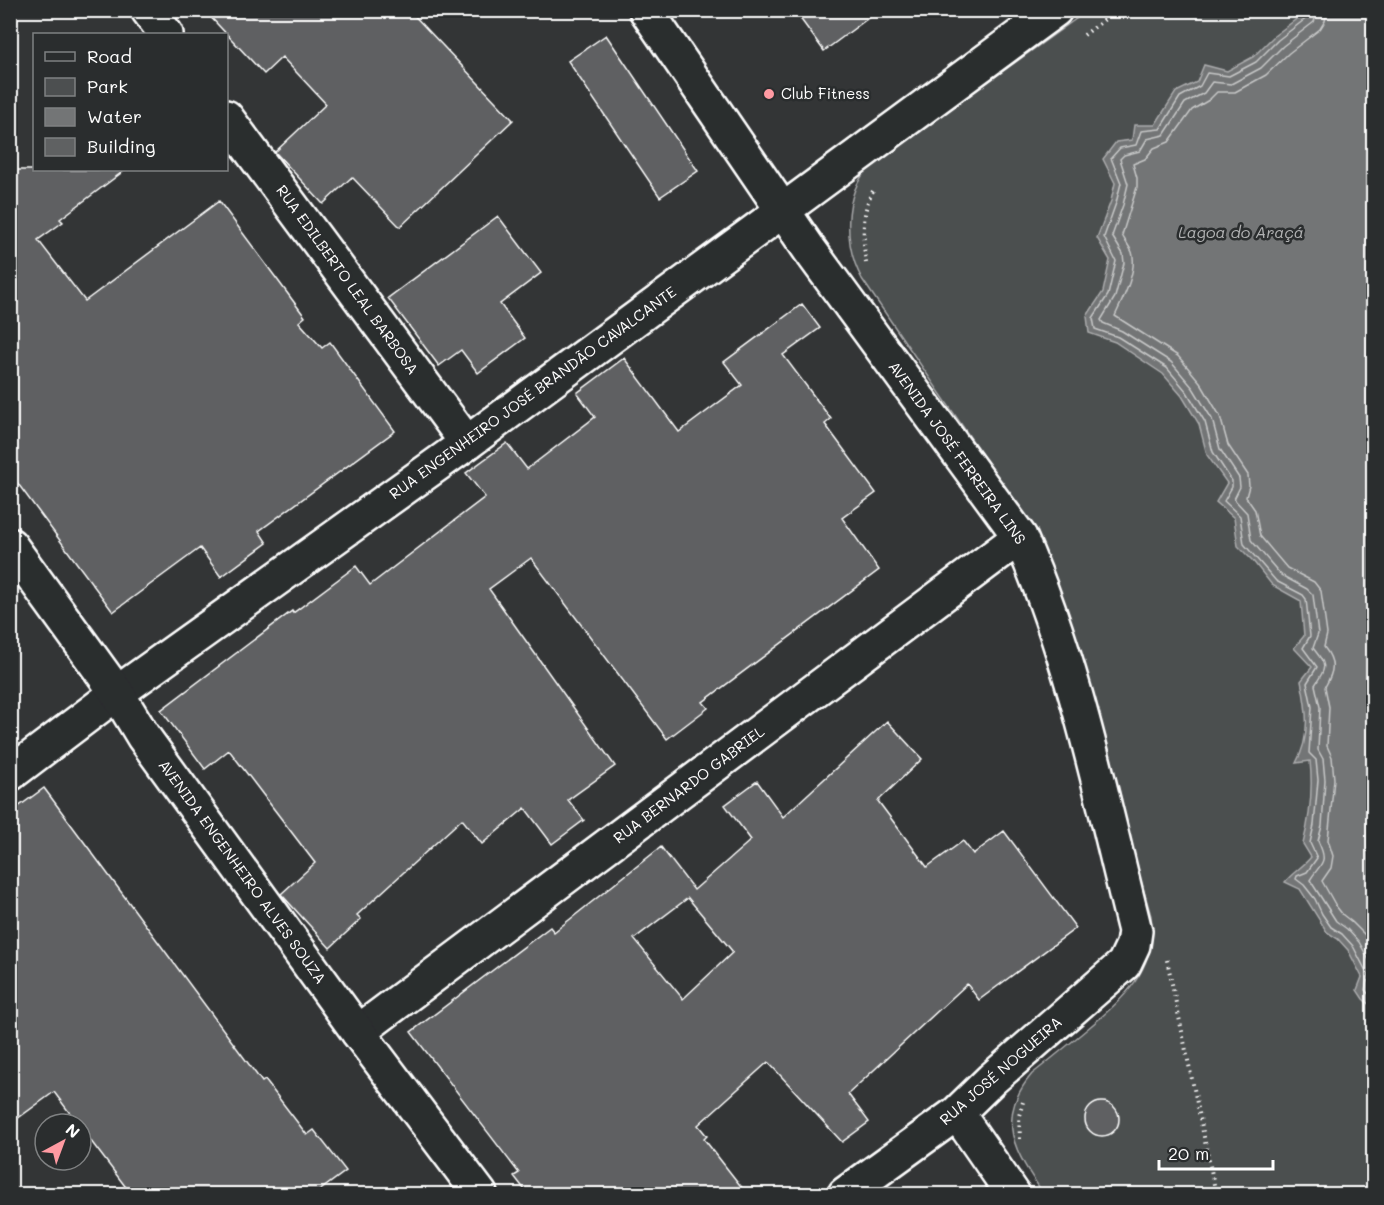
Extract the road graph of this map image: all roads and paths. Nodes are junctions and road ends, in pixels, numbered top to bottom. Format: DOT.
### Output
graph roads {
  1 [pos="148,10"];
  2 [pos="646,10"];
  3 [pos="1055,10"];
  4 [pos="1117,10"];
  5 [pos="165,33"];
  6 [pos="1080,38"];
  7 [pos="228,120"];
  8 [pos="875,189"];
  9 [pos="783,209"];
  10 [pos="867,273"];
  11 [pos="467,443"];
  12 [pos="1020,537"];
  13 [pos="10,545"];
  14 [pos="117,693"];
  15 [pos="10,774"];
  16 [pos="1124,964"];
  17 [pos="1160,969"];
  18 [pos="358,1032"];
  19 [pos="1025,1098"];
  20 [pos="957,1113"];
  21 [pos="1022,1148"];
  22 [pos="480,1194"];
  23 [pos="845,1194"];
  24 [pos="1013,1194"];
  25 [pos="1216,1194"];
  1 -- 5 [label="street"];
  2 -- 9 [label="street, AVENIDA JOSÉ FERREIRA LINS"];
  3 -- 9 [label="street, RUA ENGENHEIRO JOSÉ BRANDÃO CAVALCANTE"];
  4 -- 6 [label="path"];
  7 -- 11 [label="street, RUA EDILBERTO LEAL BARBOSA"];
  8 -- 10 [label="path"];
  9 -- 11 [label="street, RUA ENGENHEIRO JOSÉ BRANDÃO CAVALCANTE"];
  9 -- 12 [label="street, AVENIDA JOSÉ FERREIRA LINS"];
  11 -- 14 [label="street, RUA ENGENHEIRO JOSÉ BRANDÃO CAVALCANTE"];
  12 -- 16 [label="street, AVENIDA JOSÉ FERREIRA LINS"];
  12 -- 18 [label="street, RUA BERNARDO GABRIEL"];
  13 -- 14 [label="street, AVENIDA ENGENHEIRO ALVES SOUZA"];
  14 -- 15 [label="street, RUA ENGENHEIRO JOSÉ BRANDÃO CAVALCANTE"];
  14 -- 18 [label="street, AVENIDA ENGENHEIRO ALVES SOUZA"];
  16 -- 20 [label="street, RUA JOSÉ NOGUEIRA"];
  17 -- 25 [label="path"];
  18 -- 22 [label="street, AVENIDA ENGENHEIRO ALVES SOUZA"];
  19 -- 21 [label="path"];
  20 -- 23 [label="street, RUA JOSÉ NOGUEIRA"];
  20 -- 24 [label="street"];
}
